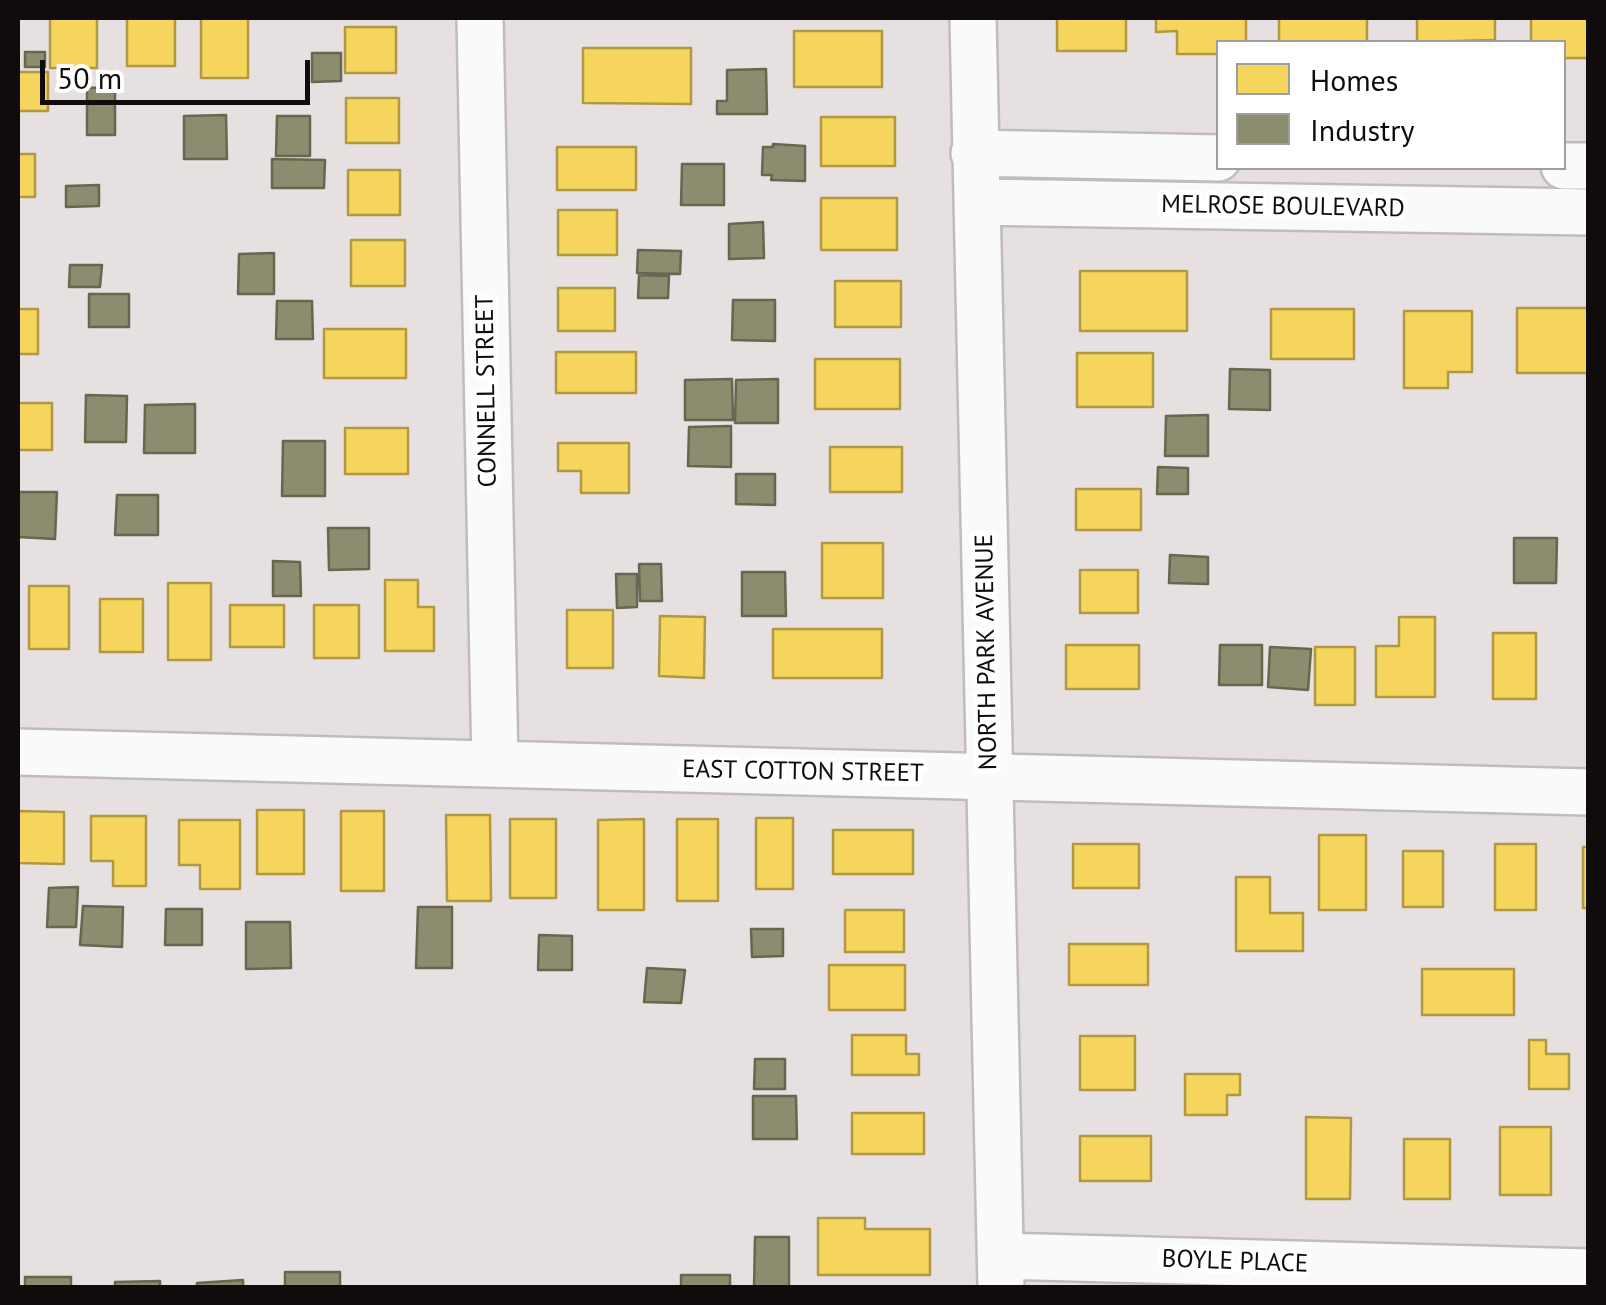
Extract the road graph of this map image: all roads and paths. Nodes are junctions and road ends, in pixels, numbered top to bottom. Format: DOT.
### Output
graph roads {
  1 [pos="480,18"];
  2 [pos="973,18"];
  3 [pos="974,153"];
  4 [pos="1216,158"];
  5 [pos="978,202"];
  6 [pos="1588,212"];
  7 [pos="18,752"];
  8 [pos="495,764"];
  9 [pos="990,776"];
  10 [pos="1588,792"];
  11 [pos="1001,1272"];
  12 [pos="1588,1272"];
  1 -- 8 [label="street, CONNELL STREET"];
  2 -- 3 [label="street, NORTH PARK AVENUE"];
  3 -- 4 [label="street, MELROSE BOULEVARD"];
  3 -- 5 [label="street, NORTH PARK AVENUE"];
  5 -- 6 [label="street, MELROSE BOULEVARD"];
  5 -- 9 [label="street, NORTH PARK AVENUE"];
  7 -- 8 [label="street, EAST COTTON STREET"];
  8 -- 9 [label="street, EAST COTTON STREET"];
  9 -- 10 [label="street, EAST COTTON STREET"];
  9 -- 11 [label="street, NORTH PARK AVENUE"];
  11 -- 12 [label="street, BOYLE PLACE"];
}
